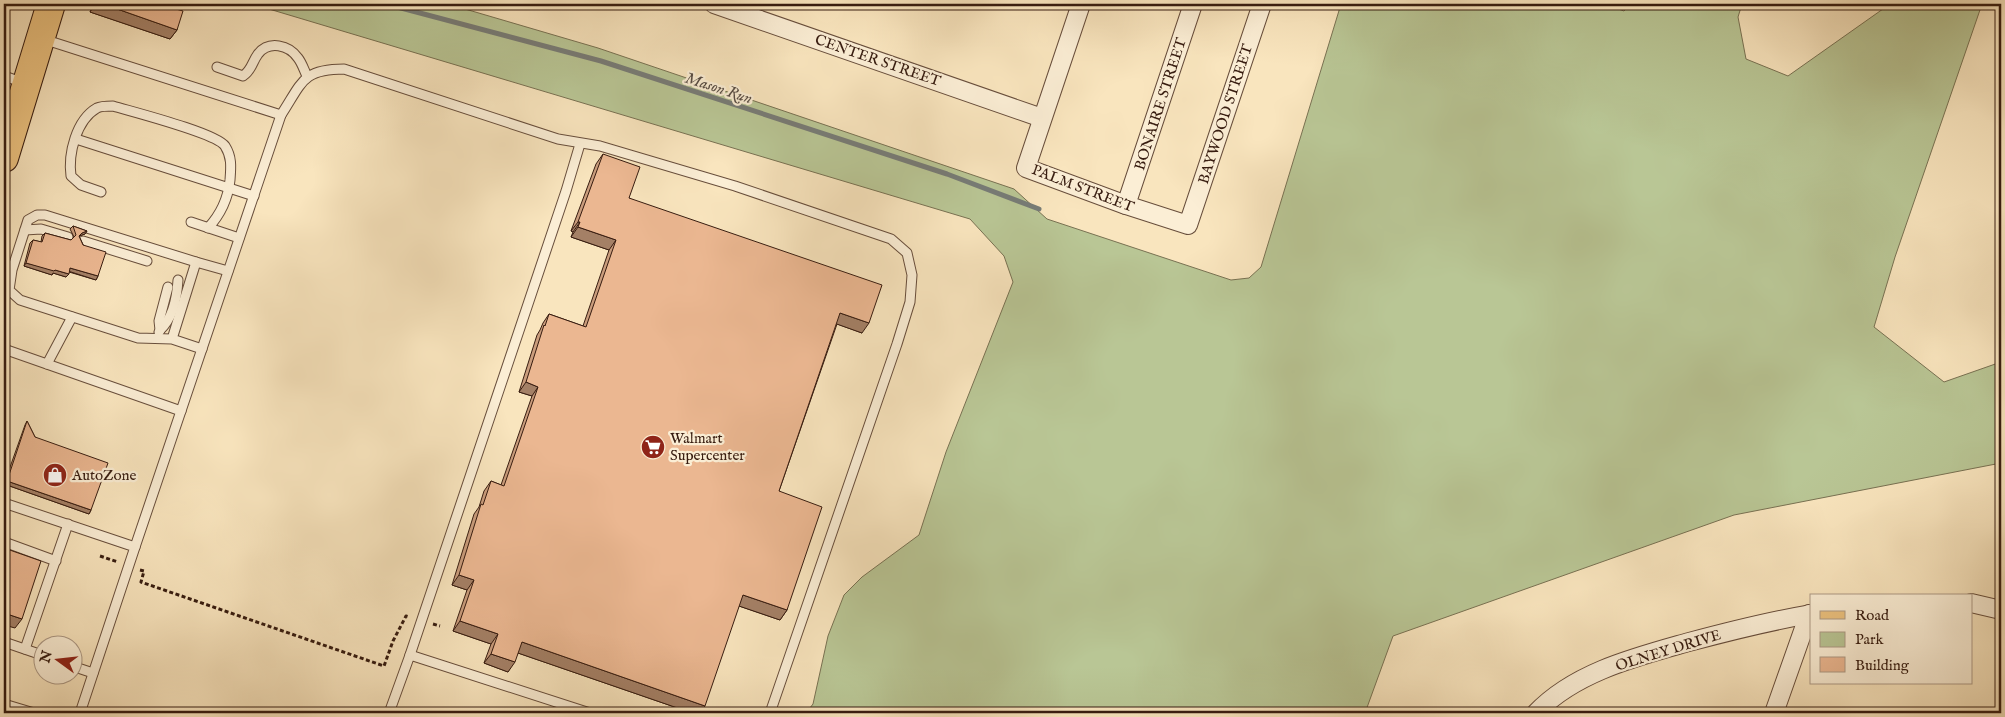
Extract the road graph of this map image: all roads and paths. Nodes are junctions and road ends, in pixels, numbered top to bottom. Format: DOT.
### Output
graph roads {
  1 [pos="51,4"];
  2 [pos="714,4"];
  3 [pos="1081,4"];
  4 [pos="1193,4"];
  5 [pos="1262,4"];
  6 [pos="40,38"];
  7 [pos="217,67"];
  8 [pos="306,76"];
  9 [pos="15,80"];
  10 [pos="281,115"];
  11 [pos="1042,118"];
  12 [pos="76,139"];
  13 [pos="6,143"];
  14 [pos="580,144"];
  15 [pos="229,188"];
  16 [pos="101,192"];
  17 [pos="254,196"];
  18 [pos="1126,205"];
  19 [pos="191,222"];
  20 [pos="1188,225"];
  21 [pos="208,228"];
  22 [pos="25,230"];
  23 [pos="69,233"];
  24 [pos="84,237"];
  25 [pos="239,238"];
  26 [pos="149,257"];
  27 [pos="196,262"];
  28 [pos="228,272"];
  29 [pos="178,280"];
  30 [pos="168,287"];
  31 [pos="72,317"];
  32 [pos="160,330"];
  33 [pos="154,338"];
  34 [pos="172,339"];
  35 [pos="4,349"];
  36 [pos="202,349"];
  37 [pos="47,364"];
  38 [pos="181,411"];
  39 [pos="4,503"];
  40 [pos="68,524"];
  41 [pos="4,542"];
  42 [pos="135,547"];
  43 [pos="100,556"];
  44 [pos="56,560"];
  45 [pos="129,566"];
  46 [pos="1972,603"];
  47 [pos="2001,610"];
  48 [pos="1810,614"];
  49 [pos="422,620"];
  50 [pos="440,626"];
  51 [pos="4,642"];
  52 [pos="25,649"];
  53 [pos="32,651"];
  54 [pos="410,655"];
  55 [pos="82,669"];
  56 [pos="93,673"];
  57 [pos="4,704"];
  58 [pos="34,713"];
  59 [pos="80,713"];
  60 [pos="389,713"];
  61 [pos="590,713"];
  62 [pos="770,713"];
  63 [pos="1536,713"];
  64 [pos="1774,713"];
  1 -- 6 [label="main road"];
  2 -- 11 [label="street, CENTER STREET"];
  3 -- 11 [label="street, PALM STREET"];
  4 -- 18 [label="street, BONAIRE STREET"];
  5 -- 20 [label="street, BAYWOOD STREET"];
  6 -- 9 [label="main road"];
  6 -- 10 [label="lane"];
  7 -- 8 [label="lane"];
  8 -- 10 [label="lane"];
  8 -- 14 [label="lane"];
  9 -- 13 [label="main road"];
  10 -- 17 [label="lane"];
  11 -- 18 [label="street, PALM STREET"];
  12 -- 15 [label="lane"];
  12 -- 15 [label="lane"];
  12 -- 16 [label="lane"];
  14 -- 49 [label="lane"];
  14 -- 62 [label="lane"];
  15 -- 17 [label="lane"];
  15 -- 21 [label="lane"];
  17 -- 25 [label="lane"];
  18 -- 20 [label="street, PALM STREET"];
  19 -- 21 [label="lane"];
  21 -- 25 [label="lane"];
  22 -- 23 [label="lane"];
  22 -- 27 [label="lane"];
  22 -- 31 [label="lane"];
  24 -- 26 [label="lane"];
  25 -- 28 [label="lane"];
  27 -- 28 [label="lane"];
  27 -- 34 [label="lane"];
  28 -- 36 [label="lane"];
  29 -- 32 [label="lane"];
  30 -- 32 [label="lane"];
  31 -- 33 [label="lane"];
  31 -- 37 [label="lane"];
  32 -- 33 [label="lane"];
  33 -- 34 [label="lane"];
  34 -- 36 [label="lane"];
  35 -- 37 [label="lane"];
  36 -- 38 [label="lane"];
  37 -- 38 [label="lane"];
  38 -- 42 [label="lane"];
  39 -- 40 [label="lane"];
  40 -- 42 [label="lane"];
  40 -- 44 [label="lane"];
  41 -- 44 [label="lane"];
  42 -- 45 [label="lane"];
  43 -- 45 [label="path"];
  44 -- 52 [label="lane"];
  45 -- 49 [label="path"];
  45 -- 56 [label="lane"];
  46 -- 47 [label="street"];
  48 -- 63 [label="street, OLNEY DRIVE"];
  48 -- 64 [label="street"];
  49 -- 50 [label="path"];
  49 -- 54 [label="lane"];
  51 -- 52 [label="lane"];
  52 -- 53 [label="lane"];
  54 -- 60 [label="lane"];
  54 -- 61 [label="lane"];
  55 -- 56 [label="lane"];
  56 -- 59 [label="lane"];
  57 -- 58 [label="lane"];
}
